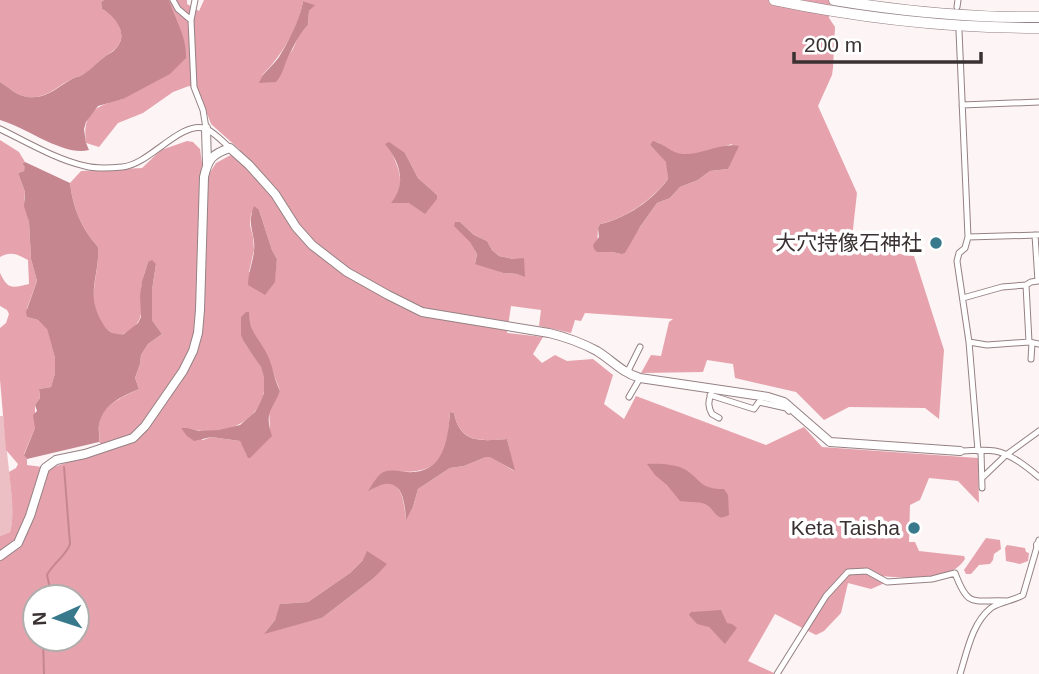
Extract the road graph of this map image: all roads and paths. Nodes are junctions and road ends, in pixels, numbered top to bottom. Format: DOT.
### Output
graph roads {
  1 [pos="173,0"];
  2 [pos="195,0"];
  3 [pos="774,0"];
  4 [pos="834,0"];
  5 [pos="1039,17"];
  6 [pos="191,20"];
  7 [pos="1039,28"];
  8 [pos="959,31"];
  9 [pos="1039,102"];
  10 [pos="962,105"];
  11 [pos="205,128"];
  12 [pos="0,129"];
  13 [pos="230,148"];
  14 [pos="207,164"];
  15 [pos="1037,235"];
  16 [pos="968,237"];
  17 [pos="1026,285"];
  18 [pos="963,298"];
  19 [pos="969,342"];
  20 [pos="1033,343"];
  21 [pos="640,347"];
  22 [pos="1031,359"];
  23 [pos="627,373"];
  24 [pos="640,378"];
  25 [pos="712,392"];
  26 [pos="629,397"];
  27 [pos="719,418"];
  28 [pos="804,419"];
  29 [pos="1039,431"];
  30 [pos="960,451"];
  31 [pos="979,451"];
  32 [pos="1006,455"];
  33 [pos="1039,477"];
  34 [pos="982,478"];
  35 [pos="982,488"];
  36 [pos="1039,543"];
  37 [pos="0,556"];
  38 [pos="1007,601"];
  39 [pos="778,674"];
  40 [pos="960,674"];
  1 -- 6 [label="street"];
  2 -- 6 [label="street"];
  3 -- 7 [label="highway"];
  4 -- 5 [label="highway"];
  6 -- 11 [label="street"];
  8 -- 10 [label="street"];
  9 -- 10 [label="street"];
  10 -- 16 [label="street"];
  11 -- 12 [label="street"];
  11 -- 13 [label="street"];
  11 -- 14 [label="street"];
  13 -- 14 [label="street"];
  13 -- 23 [label="street"];
  14 -- 37 [label="street"];
  15 -- 16 [label="street"];
  15 -- 17 [label="street"];
  16 -- 18 [label="street"];
  17 -- 18 [label="street"];
  17 -- 20 [label="street"];
  18 -- 19 [label="street"];
  19 -- 20 [label="street"];
  19 -- 31 [label="street"];
  20 -- 22 [label="street"];
  21 -- 23 [label="street"];
  23 -- 24 [label="street"];
  24 -- 25 [label="street"];
  24 -- 26 [label="street"];
  25 -- 27 [label="street"];
  25 -- 28 [label="street"];
  25 -- 28 [label="street"];
  28 -- 30 [label="street"];
  29 -- 32 [label="street"];
  30 -- 31 [label="street"];
  31 -- 32 [label="street"];
  31 -- 34 [label="street"];
  32 -- 33 [label="street"];
  32 -- 34 [label="street"];
  34 -- 35 [label="street"];
  36 -- 38 [label="street"];
  38 -- 39 [label="street"];
  38 -- 40 [label="street"];
}
